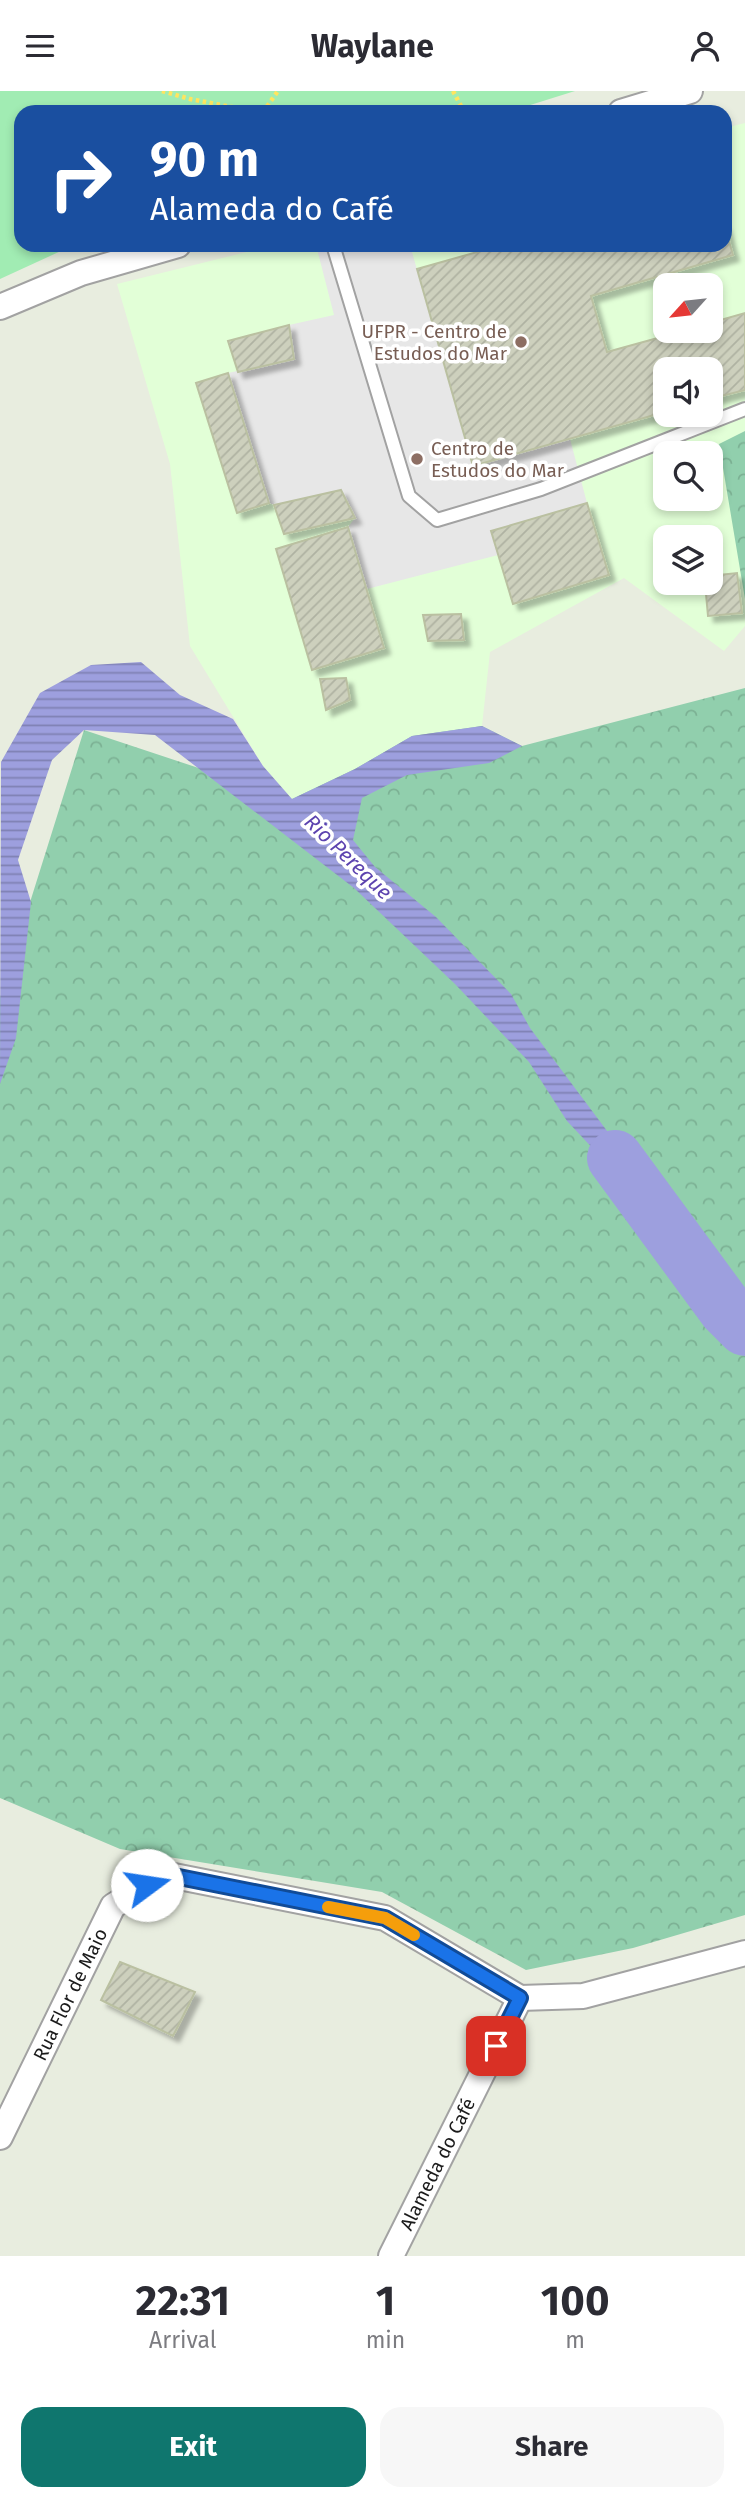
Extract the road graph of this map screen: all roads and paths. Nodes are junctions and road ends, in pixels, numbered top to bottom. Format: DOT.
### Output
graph roads {
  1 [pos="162,91"];
  2 [pos="278,91"];
  3 [pos="690,91"];
  4 [pos="222,105"];
  5 [pos="266,105"];
  6 [pos="644,105"];
  7 [pos="154,252"];
  8 [pos="335,252"];
  9 [pos="0,307"];
  10 [pos="745,409"];
  11 [pos="745,1953"];
  12 [pos="520,1998"];
  13 [pos="0,2137"];
  14 [pos="391,2256"];
  1 -- 4 [label="path"];
  2 -- 5 [label="path"];
  3 -- 6 [label="street"];
  7 -- 9 [label="street"];
  8 -- 10 [label="lane"];
  11 -- 12 [label="street"];
  12 -- 13 [label="street, Rua Flor de Maio"];
  12 -- 14 [label="street, Alameda do Café"];
}
